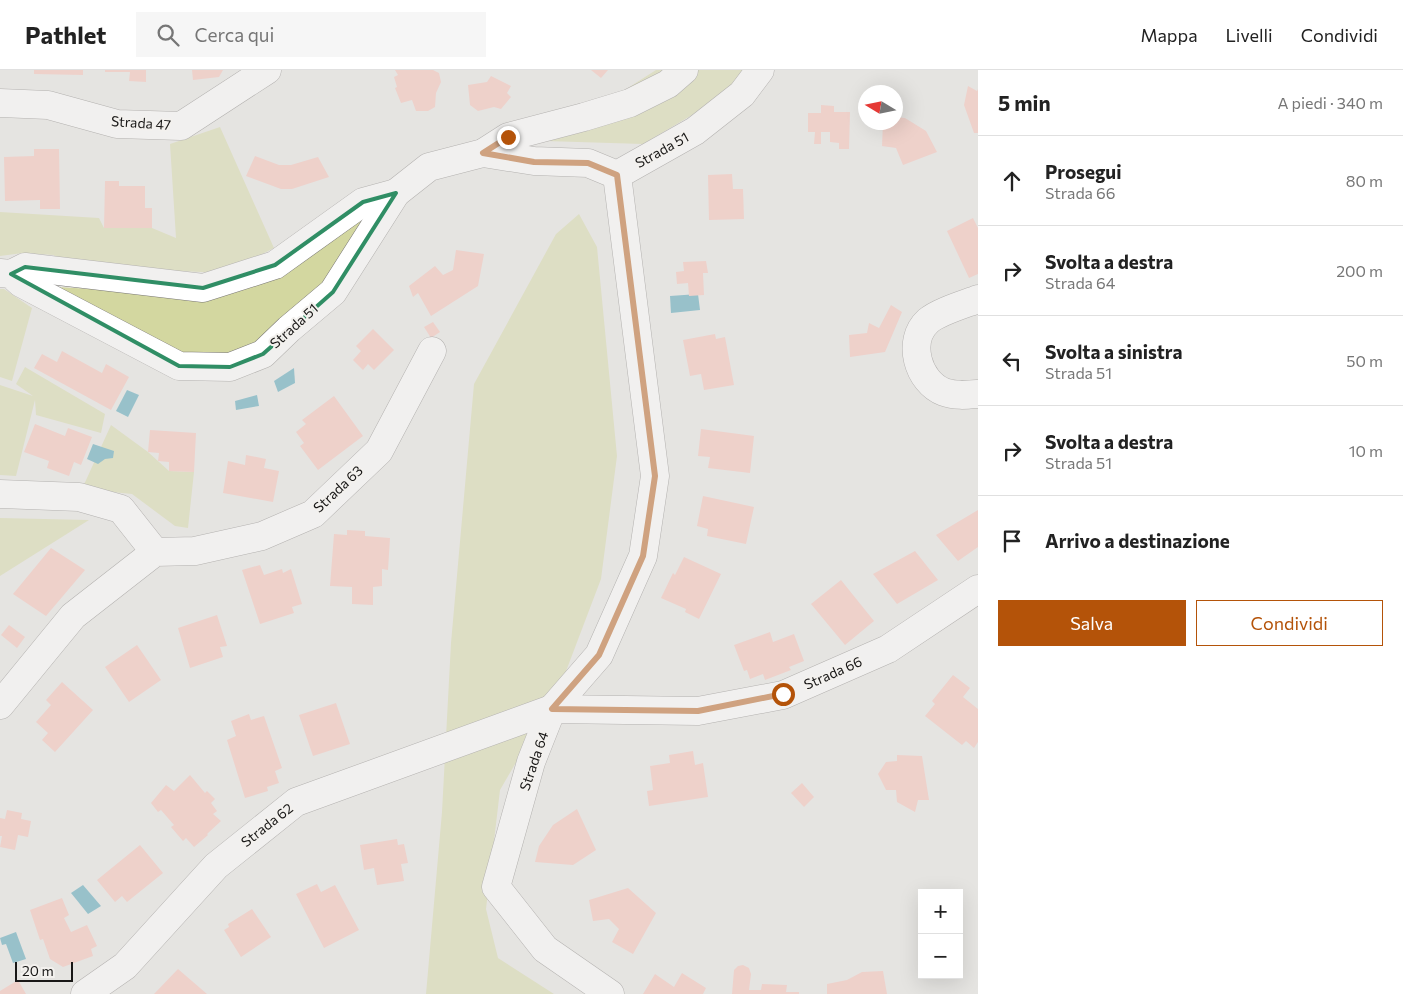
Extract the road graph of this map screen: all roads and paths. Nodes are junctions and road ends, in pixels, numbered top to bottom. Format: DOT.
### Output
graph roads {
  1 [pos="267,70"];
  2 [pos="684,70"];
  3 [pos="760,70"];
  4 [pos="0,103"];
  5 [pos="483,153"];
  6 [pos="617,175"];
  7 [pos="396,193"];
  8 [pos="6,274"];
  9 [pos="978,300"];
  10 [pos="432,351"];
  11 [pos="978,394"];
  12 [pos="0,494"];
  13 [pos="155,552"];
  14 [pos="978,589"];
  15 [pos="0,705"];
  16 [pos="552,709"];
  17 [pos="86,994"];
  18 [pos="610,994"];
  1 -- 4 [label="street, Strada 47"];
  2 -- 5 [label="street, Strada 51"];
  3 -- 6 [label="street, Strada 51"];
  5 -- 6 [label="street, Strada 51"];
  5 -- 7 [label="street, Strada 51"];
  6 -- 16 [label="street, Strada 64"];
  7 -- 8 [label="street, Strada 51"];
  7 -- 8 [label="street, Strada 51"];
  9 -- 11 [label="street"];
  10 -- 13 [label="street, Strada 63"];
  12 -- 13 [label="street"];
  13 -- 15 [label="street"];
  14 -- 16 [label="street, Strada 66"];
  16 -- 17 [label="street, Strada 62"];
  16 -- 18 [label="street, Strada 64"];
}
